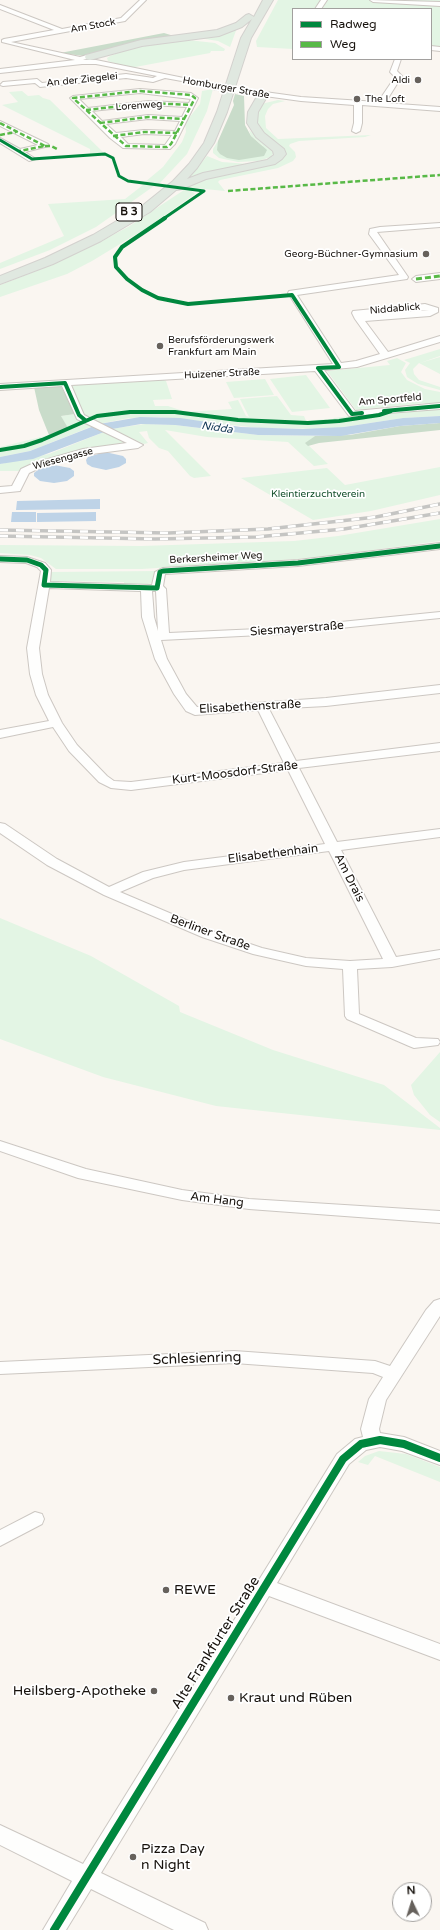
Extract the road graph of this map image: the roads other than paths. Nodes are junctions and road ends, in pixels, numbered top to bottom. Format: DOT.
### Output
graph roads {
  1 [pos="143,0"];
  2 [pos="266,0"];
  3 [pos="373,0"];
  4 [pos="440,4"];
  5 [pos="0,7"];
  6 [pos="249,17"];
  7 [pos="62,31"];
  8 [pos="2,41"];
  9 [pos="221,43"];
  10 [pos="87,60"];
  11 [pos="398,60"];
  12 [pos="0,71"];
  13 [pos="162,77"];
  14 [pos="3,84"];
  15 [pos="210,85"];
  16 [pos="236,90"];
  17 [pos="191,95"];
  18 [pos="279,97"];
  19 [pos="257,100"];
  20 [pos="358,103"];
  21 [pos="192,105"];
  22 [pos="380,105"];
  23 [pos="440,109"];
  24 [pos="86,110"];
  25 [pos="185,119"];
  26 [pos="0,123"];
  27 [pos="100,123"];
  28 [pos="356,131"];
  29 [pos="16,132"];
  30 [pos="177,133"];
  31 [pos="0,135"];
  32 [pos="113,136"];
  33 [pos="0,140"];
  34 [pos="209,144"];
  35 [pos="45,146"];
  36 [pos="57,149"];
  37 [pos="19,151"];
  38 [pos="32,158"];
  39 [pos="165,194"];
  40 [pos="440,225"];
  41 [pos="0,274"];
  42 [pos="440,276"];
  43 [pos="416,279"];
  44 [pos="0,280"];
  45 [pos="359,319"];
  46 [pos="440,339"];
  47 [pos="386,356"];
  48 [pos="339,367"];
  49 [pos="318,368"];
  50 [pos="65,383"];
  51 [pos="0,387"];
  52 [pos="440,406"];
  53 [pos="0,490"];
  54 [pos="440,546"];
  55 [pos="0,559"];
  56 [pos="44,585"];
  57 [pos="151,588"];
  58 [pos="440,615"];
  59 [pos="159,637"];
  60 [pos="440,688"];
  61 [pos="262,707"];
  62 [pos="56,723"];
  63 [pos="0,734"];
  64 [pos="440,747"];
  65 [pos="291,765"];
  66 [pos="0,828"];
  67 [pos="440,833"];
  68 [pos="333,846"];
  69 [pos="109,892"];
  70 [pos="440,954"];
  71 [pos="392,963"];
  72 [pos="350,965"];
  73 [pos="432,1042"];
  74 [pos="0,1146"];
  75 [pos="440,1217"];
  76 [pos="440,1305"];
  77 [pos="0,1368"];
  78 [pos="393,1374"];
  79 [pos="373,1440"];
  80 [pos="440,1458"];
  81 [pos="35,1519"];
  82 [pos="0,1539"];
  83 [pos="265,1586"];
  84 [pos="440,1652"];
  85 [pos="0,1835"];
  86 [pos="85,1877"];
  87 [pos="54,1930"];
  88 [pos="197,1930"];
  1 -- 7 [label="street, Am Stock"];
  2 -- 6 [label="highway, B 3"];
  2 -- 34 [label="highway, B 3"];
  3 -- 4 [label="street"];
  5 -- 7 [label="street, Am Stock"];
  6 -- 10 [label="highway"];
  6 -- 41 [label="highway, B 3"];
  7 -- 8 [label="street, Am Stock"];
  8 -- 10 [label="street, Homburger Straße"];
  9 -- 10 [label="highway"];
  10 -- 12 [label="street"];
  10 -- 13 [label="street, Homburger Straße"];
  11 -- 22 [label="street"];
  13 -- 14 [label="street, An der Ziegelei"];
  13 -- 15 [label="street, Homburger Straße"];
  15 -- 16 [label="street, Homburger Straße, bridge"];
  15 -- 17 [label="street"];
  16 -- 19 [label="highway"];
  17 -- 21 [label="street"];
  17 -- 24 [label="street"];
  18 -- 19 [label="street, Homburger Straße"];
  18 -- 19 [label="highway"];
  18 -- 20 [label="street, Homburger Straße"];
  19 -- 34 [label="highway"];
  19 -- 39 [label="highway"];
  20 -- 22 [label="street, Homburger Straße"];
  20 -- 28 [label="street"];
  21 -- 24 [label="street, Lorenweg"];
  21 -- 25 [label="street"];
  22 -- 23 [label="street, Homburger Straße"];
  24 -- 27 [label="street"];
  25 -- 27 [label="street"];
  25 -- 30 [label="street"];
  26 -- 29 [label="street"];
  27 -- 32 [label="street"];
  29 -- 31 [label="street"];
  29 -- 35 [label="street"];
  30 -- 32 [label="street"];
  30 -- 32 [label="street"];
  33 -- 37 [label="street"];
  34 -- 39 [label="highway, B 3"];
  35 -- 36 [label="street"];
  35 -- 37 [label="street"];
  37 -- 38 [label="street"];
  39 -- 44 [label="highway, B 3"];
  40 -- 48 [label="street"];
  42 -- 43 [label="street"];
  45 -- 45 [label="street, Niddablick"];
  45 -- 47 [label="street, Niddablick"];
  46 -- 47 [label="street, Huizener Straße"];
  47 -- 48 [label="street, Huizener Straße"];
  48 -- 49 [label="street, Huizener Straße"];
  49 -- 50 [label="street, Huizener Straße"];
  49 -- 52 [label="street, Am Sportfeld"];
  50 -- 51 [label="street, Huizener Straße"];
  50 -- 53 [label="street, Wiesengasse"];
  54 -- 57 [label="street, Berkersheimer Weg"];
  55 -- 56 [label="street"];
  56 -- 57 [label="street"];
  56 -- 62 [label="street, Kurt-Moosdorf-Straße"];
  57 -- 59 [label="street, Elisabethenstraße"];
  58 -- 59 [label="street, Siesmayerstraße"];
  59 -- 61 [label="street, Elisabethenstraße"];
  60 -- 61 [label="street, Elisabethenstraße"];
  61 -- 65 [label="street, Am Drais"];
  62 -- 63 [label="street"];
  62 -- 65 [label="street, Kurt-Moosdorf-Straße"];
  64 -- 65 [label="street, Kurt-Moosdorf-Straße"];
  65 -- 68 [label="street, Am Drais"];
  66 -- 69 [label="street, Berliner Straße"];
  67 -- 68 [label="street, Elisabethenhain"];
  68 -- 69 [label="street, Elisabethenhain"];
  68 -- 71 [label="street, Am Drais"];
  69 -- 72 [label="street, Berliner Straße"];
  70 -- 71 [label="street, Berliner Straße"];
  71 -- 72 [label="street, Berliner Straße"];
  72 -- 73 [label="street"];
  74 -- 75 [label="street, Am Hang"];
  76 -- 78 [label="street"];
  77 -- 78 [label="street, Schlesienring"];
  78 -- 79 [label="street"];
  79 -- 80 [label="street"];
  79 -- 83 [label="street, Alte Frankfurter Straße"];
  81 -- 82 [label="street"];
  83 -- 84 [label="street, Alte Frankfurter Straße"];
  83 -- 86 [label="street, Alte Frankfurter Straße"];
  85 -- 86 [label="street"];
  86 -- 87 [label="street, Alte Frankfurter Straße"];
  86 -- 88 [label="street"];
}
